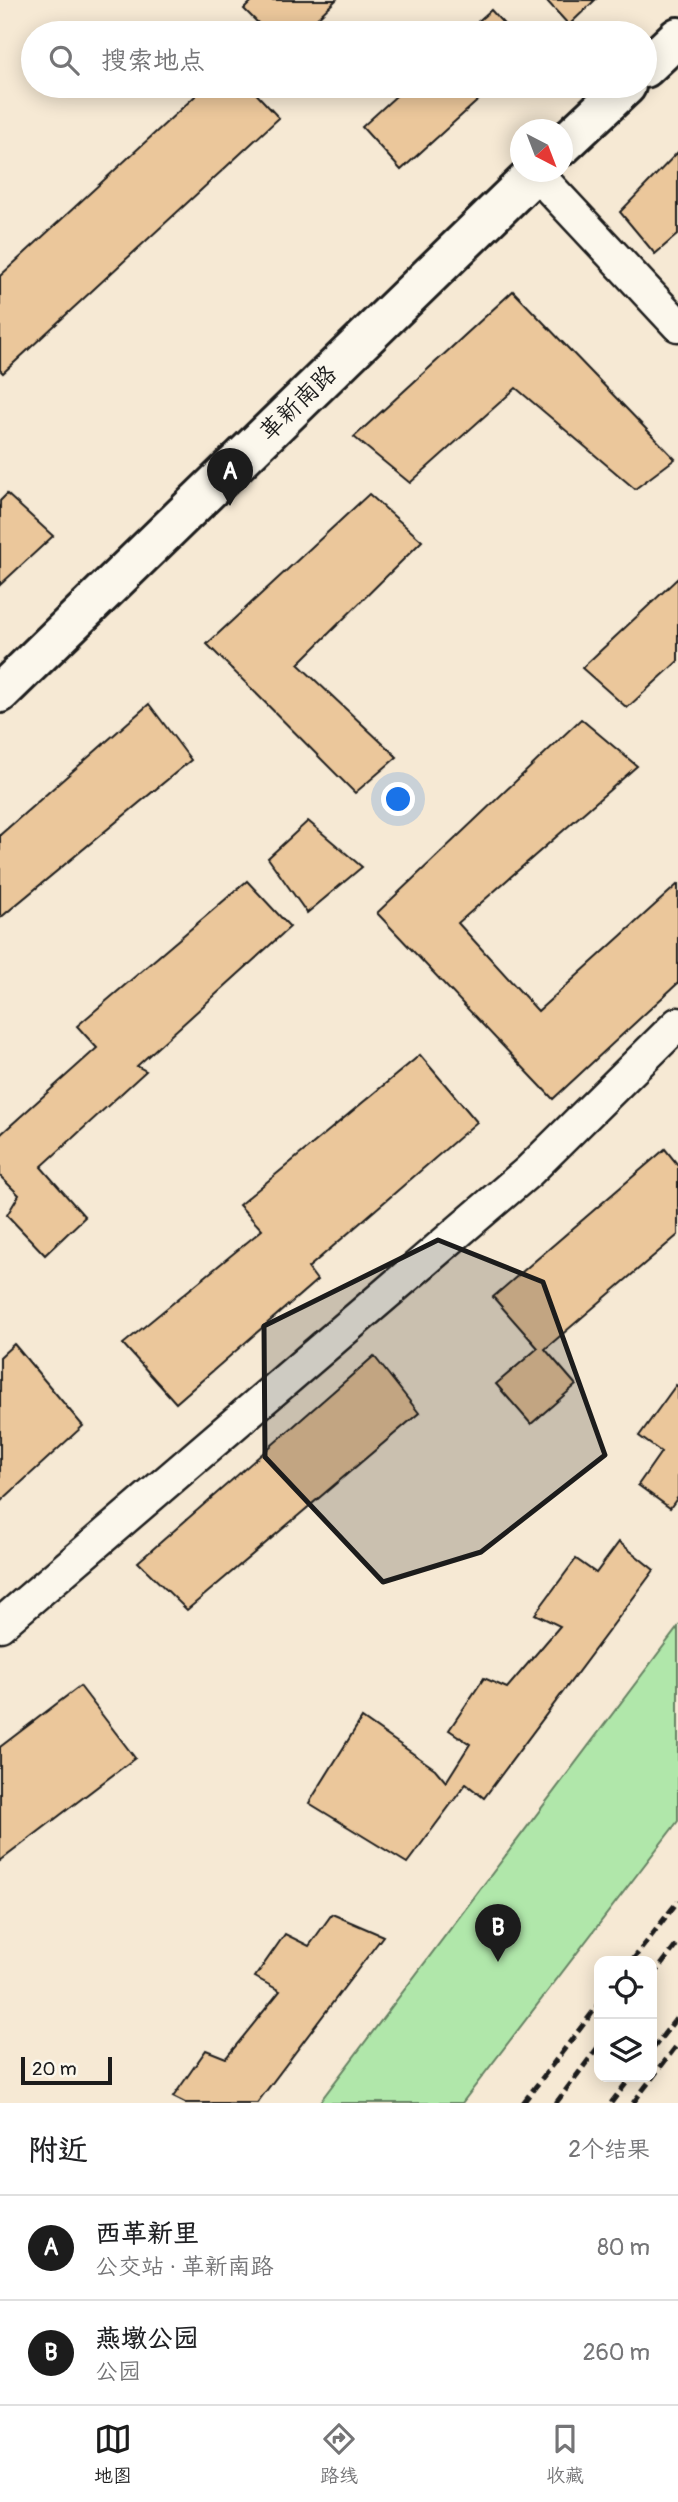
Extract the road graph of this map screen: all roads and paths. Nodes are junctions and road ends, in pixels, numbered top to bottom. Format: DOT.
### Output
graph roads {
  1 [pos="678,37"];
  2 [pos="657,57"];
  3 [pos="613,98"];
  4 [pos="573,136"];
  5 [pos="525,182"];
  6 [pos="544,182"];
  7 [pos="678,325"];
  8 [pos="0,693"];
  9 [pos="678,1024"];
  10 [pos="0,1625"];
  1 -- 2 [label="street"];
  3 -- 4 [label="street"];
  5 -- 8 [label="street, 革新南路"];
  6 -- 7 [label="street"];
  9 -- 10 [label="street"];
}
